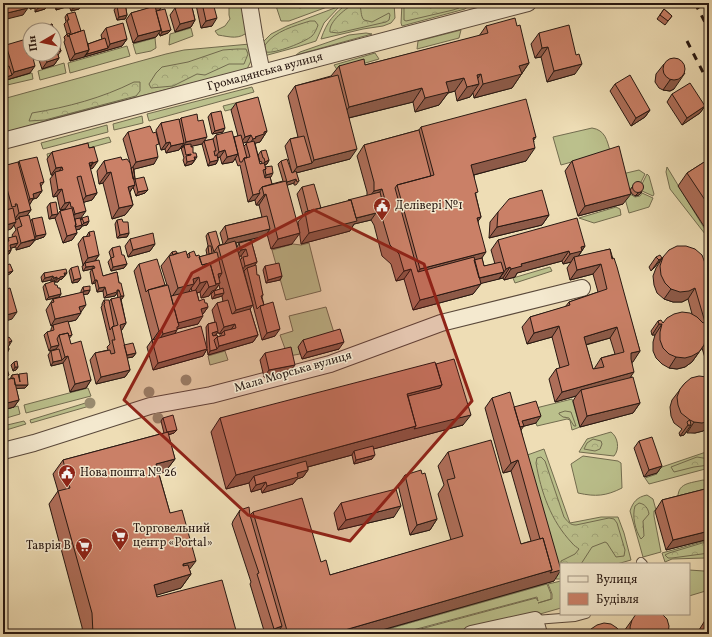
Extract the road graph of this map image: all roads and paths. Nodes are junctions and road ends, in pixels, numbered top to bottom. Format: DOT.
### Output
graph roads {
  1 [pos="249,3"];
  2 [pos="528,3"];
  3 [pos="262,73"];
  4 [pos="3,141"];
  5 [pos="582,288"];
  6 [pos="3,451"];
  7 [pos="582,615"];
  8 [pos="537,627"];
  9 [pos="471,634"];
  1 -- 3 [label="street"];
  2 -- 3 [label="street, Громадянська вулиця"];
  3 -- 4 [label="street, Громадянська вулиця"];
  5 -- 6 [label="street, Мала Морська вулиця"];
  7 -- 8 [label="lane"];
  8 -- 9 [label="street"];
}
